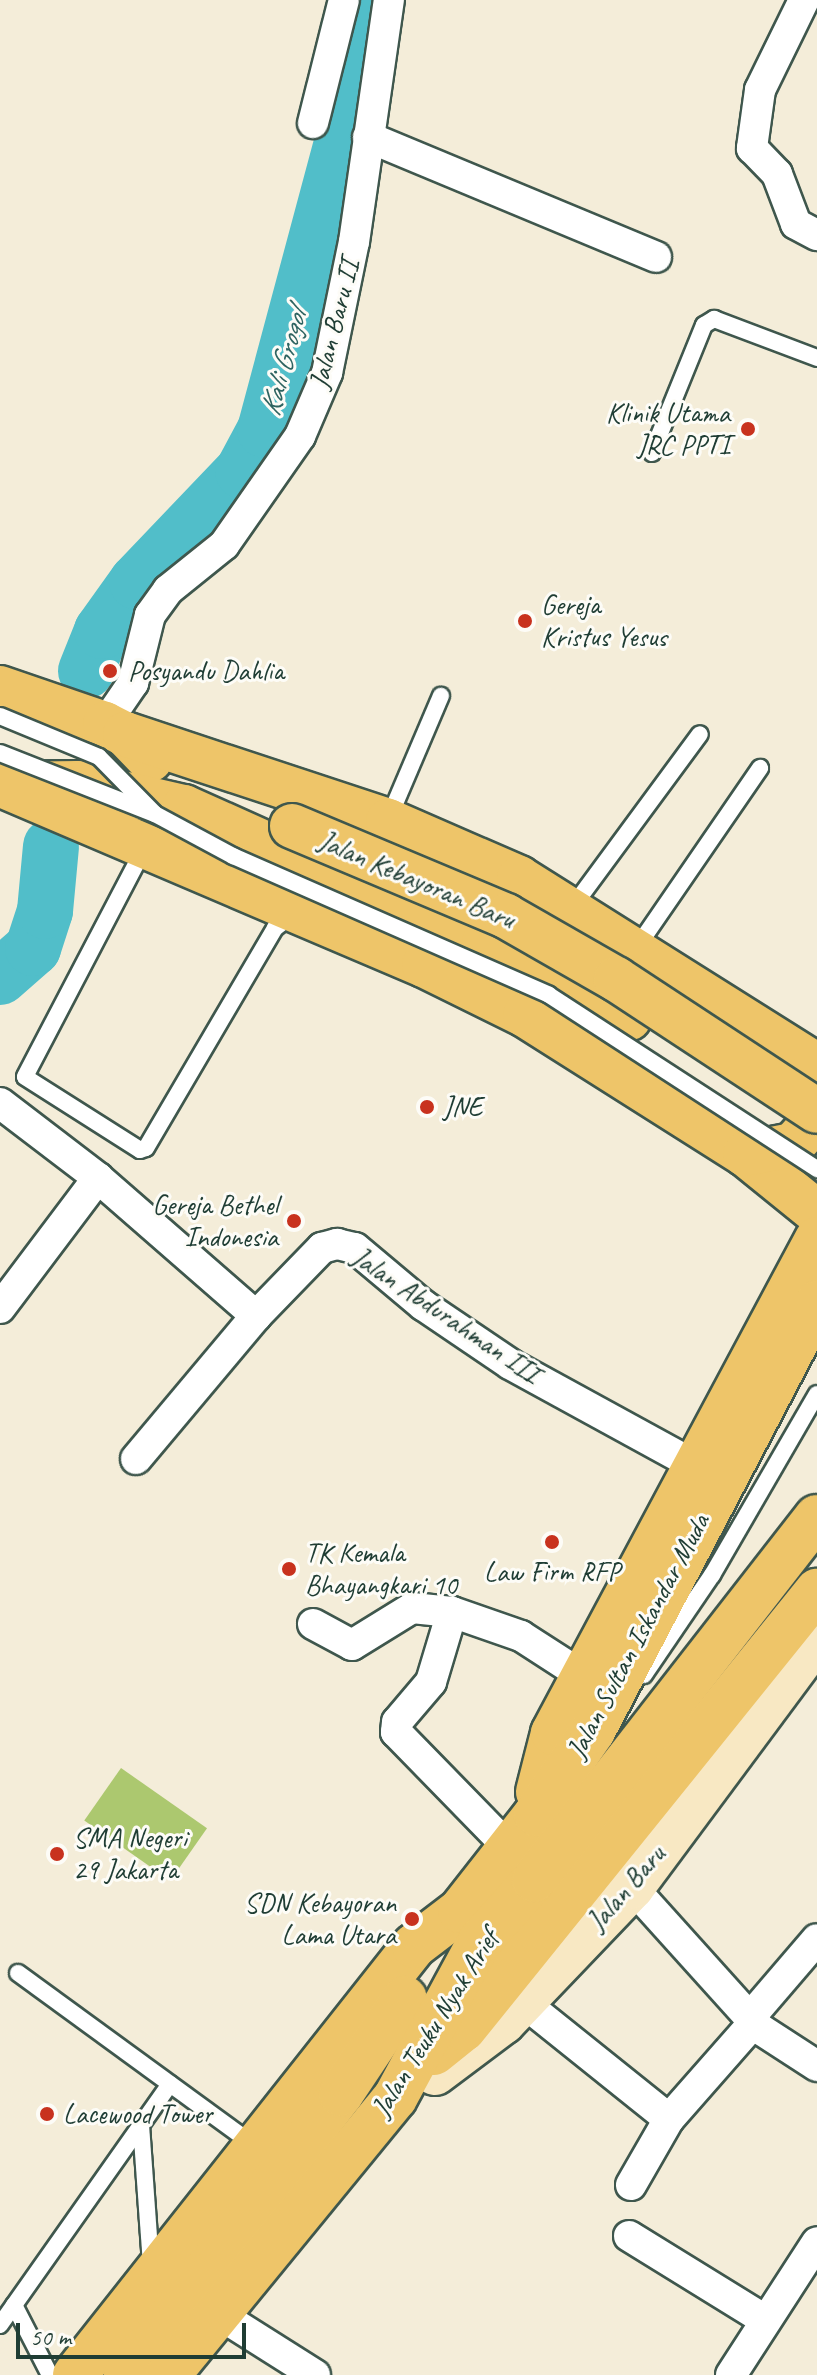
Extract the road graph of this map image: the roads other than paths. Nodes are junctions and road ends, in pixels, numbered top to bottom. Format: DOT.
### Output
graph roads {
  1 [pos="344,0"];
  2 [pos="389,0"];
  3 [pos="804,0"];
  4 [pos="313,123"];
  5 [pos="368,137"];
  6 [pos="817,235"];
  7 [pos="656,257"];
  8 [pos="817,358"];
  9 [pos="652,453"];
  10 [pos="0,688"];
  11 [pos="441,696"];
  12 [pos="0,716"];
  13 [pos="115,729"];
  14 [pos="700,734"];
  15 [pos="760,768"];
  16 [pos="1,779"];
  17 [pos="388,821"];
  18 [pos="150,830"];
  19 [pos="280,837"];
  20 [pos="570,910"];
  21 [pos="298,912"];
  22 [pos="634,951"];
  23 [pos="814,1070"];
  24 [pos="817,1102"];
  25 [pos="0,1103"];
  26 [pos="817,1111"];
  27 [pos="817,1142"];
  28 [pos="745,1154"];
  29 [pos="817,1169"];
  30 [pos="98,1178"];
  31 [pos="817,1212"];
  32 [pos="817,1239"];
  33 [pos="817,1303"];
  34 [pos="0,1308"];
  35 [pos="256,1316"];
  36 [pos="817,1394"];
  37 [pos="136,1459"];
  38 [pos="693,1464"];
  39 [pos="817,1494"];
  40 [pos="817,1517"];
  41 [pos="817,1591"];
  42 [pos="452,1612"];
  43 [pos="313,1624"];
  44 [pos="817,1638"];
  45 [pos="583,1676"];
  46 [pos="536,1814"];
  47 [pos="510,1849"];
  48 [pos="632,1887"];
  49 [pos="470,1926"];
  50 [pos="817,1939"];
  51 [pos="18,1973"];
  52 [pos="523,2002"];
  53 [pos="753,2019"];
  54 [pos="817,2066"];
  55 [pos="405,2081"];
  56 [pos="170,2084"];
  57 [pos="669,2119"];
  58 [pos="141,2125"];
  59 [pos="254,2145"];
  60 [pos="631,2185"];
  61 [pos="629,2236"];
  62 [pos="817,2242"];
  63 [pos="152,2274"];
  64 [pos="14,2305"];
  65 [pos="217,2313"];
  66 [pos="765,2320"];
  67 [pos="0,2325"];
  68 [pos="50,2375"];
  69 [pos="75,2375"];
  70 [pos="126,2375"];
  71 [pos="168,2375"];
  72 [pos="315,2375"];
  73 [pos="731,2375"];
  1 -- 4 [label="street"];
  2 -- 5 [label="street, Jalan Baru II"];
  3 -- 6 [label="street"];
  5 -- 7 [label="street"];
  5 -- 13 [label="street, Jalan Baru II"];
  8 -- 9 [label="lane"];
  10 -- 13 [label="main road, Jalan Kebayoran Baru"];
  11 -- 17 [label="lane"];
  12 -- 18 [label="lane, bridge"];
  13 -- 17 [label="main road"];
  13 -- 19 [label="main road, Jalan Kebayoran Baru"];
  14 -- 20 [label="lane"];
  15 -- 22 [label="lane"];
  16 -- 18 [label="main road"];
  16 -- 19 [label="main road, Jalan Kebayoran Baru"];
  17 -- 20 [label="main road"];
  18 -- 21 [label="main road"];
  18 -- 21 [label="lane"];
  18 -- 29 [label="lane, bridge"];
  19 -- 26 [label="main road, Jalan Kebayoran Baru, bridge"];
  19 -- 27 [label="main road, Jalan Kebayoran Baru"];
  20 -- 22 [label="main road"];
  21 -- 28 [label="main road"];
  22 -- 23 [label="main road"];
  24 -- 28 [label="main road"];
  25 -- 30 [label="street"];
  28 -- 31 [label="main road"];
  30 -- 34 [label="street"];
  30 -- 35 [label="street"];
  32 -- 38 [label="main road"];
  33 -- 46 [label="main road, Jalan Sultan Iskandar Muda"];
  35 -- 37 [label="street, Jalan Abdurahman III"];
  35 -- 38 [label="street, Jalan Abdurahman III"];
  36 -- 46 [label="lane, Jalan Sultan Iskandar Muda"];
  38 -- 45 [label="main road"];
  39 -- 49 [label="lane"];
  40 -- 49 [label="main road, Jalan Teuku Nyak Arief"];
  41 -- 55 [label="main road"];
  42 -- 43 [label="street"];
  42 -- 45 [label="street"];
  42 -- 47 [label="street"];
  44 -- 48 [label="main road, Jalan Baru"];
  45 -- 46 [label="main road"];
  46 -- 47 [label="main road, Jalan Teuku Nyak Arief"];
  47 -- 49 [label="main road, Jalan Teuku Nyak Arief"];
  48 -- 52 [label="main road, Jalan Baru"];
  48 -- 53 [label="street"];
  49 -- 55 [label="main road, Jalan Teuku Nyak Arief"];
  49 -- 59 [label="main road, Jalan Teuku Nyak Arief"];
  49 -- 70 [label="main road"];
  50 -- 53 [label="street"];
  51 -- 56 [label="lane"];
  52 -- 55 [label="main road, Jalan Baru"];
  52 -- 57 [label="street"];
  53 -- 54 [label="street"];
  53 -- 57 [label="street"];
  55 -- 65 [label="main road, Jalan Teuku Nyak Arief"];
  56 -- 58 [label="lane"];
  56 -- 59 [label="lane"];
  57 -- 60 [label="street"];
  58 -- 63 [label="lane"];
  58 -- 64 [label="lane"];
  59 -- 63 [label="main road, Jalan Teuku Nyak Arief"];
  61 -- 66 [label="street"];
  62 -- 66 [label="street"];
  63 -- 69 [label="main road, Jalan Teuku Nyak Arief"];
  64 -- 67 [label="lane"];
  64 -- 68 [label="lane"];
  65 -- 71 [label="main road, Jalan Teuku Nyak Arief"];
  65 -- 72 [label="street"];
  66 -- 73 [label="street"];
}
